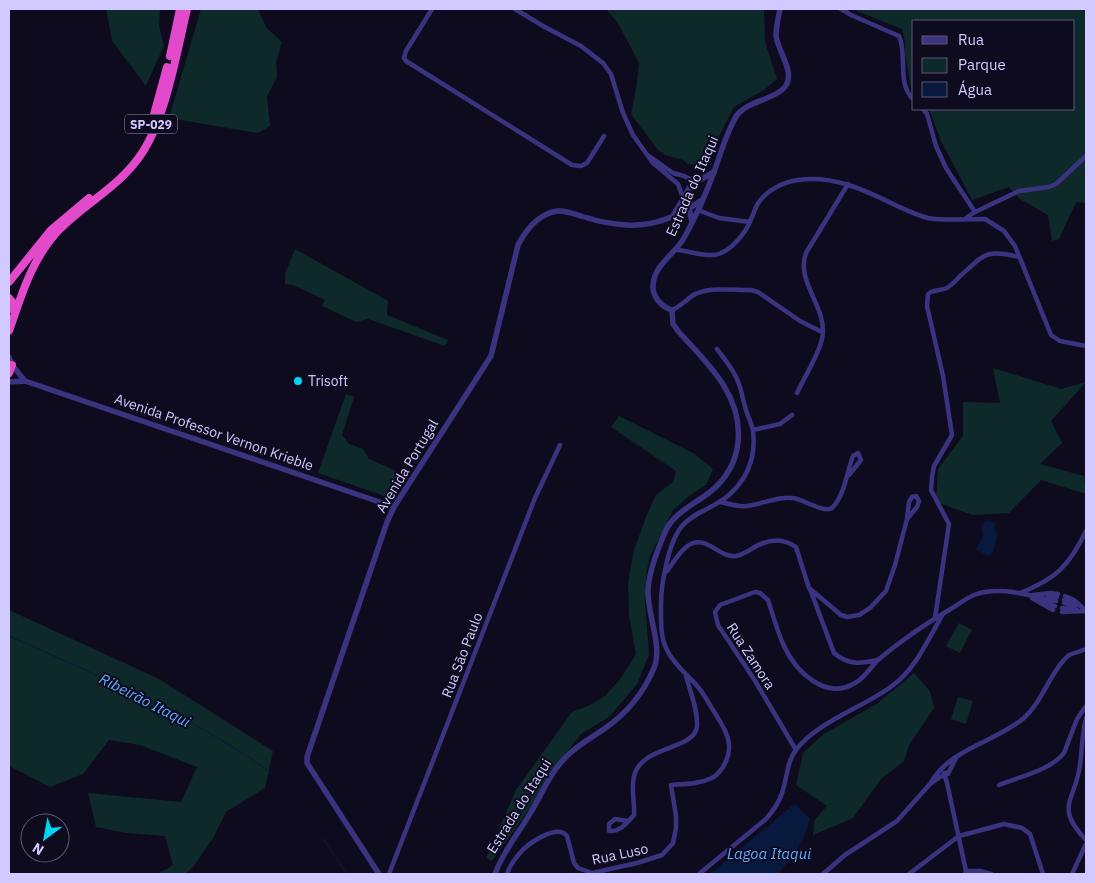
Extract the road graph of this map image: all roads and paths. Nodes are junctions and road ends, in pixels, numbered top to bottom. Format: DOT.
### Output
graph roads {
  1 [pos="180,9"];
  2 [pos="187,9"];
  3 [pos="432,9"];
  4 [pos="515,9"];
  5 [pos="780,9"];
  6 [pos="842,9"];
  7 [pos="912,97"];
  8 [pos="924,110"];
  9 [pos="604,136"];
  10 [pos="644,152"];
  11 [pos="1086,156"];
  12 [pos="715,171"];
  13 [pos="696,182"];
  14 [pos="848,184"];
  15 [pos="683,198"];
  16 [pos="702,200"];
  17 [pos="689,208"];
  18 [pos="698,210"];
  19 [pos="975,212"];
  20 [pos="673,216"];
  21 [pos="966,218"];
  22 [pos="692,222"];
  23 [pos="750,222"];
  24 [pos="677,250"];
  25 [pos="1019,258"];
  26 [pos="9,282"];
  27 [pos="9,298"];
  28 [pos="672,310"];
  29 [pos="13,318"];
  30 [pos="9,331"];
  31 [pos="822,332"];
  32 [pos="1086,346"];
  33 [pos="717,349"];
  34 [pos="10,361"];
  35 [pos="9,373"];
  36 [pos="25,381"];
  37 [pos="9,382"];
  38 [pos="797,393"];
  39 [pos="792,415"];
  40 [pos="753,430"];
  41 [pos="560,445"];
  42 [pos="848,475"];
  43 [pos="721,502"];
  44 [pos="394,507"];
  45 [pos="907,519"];
  46 [pos="1086,531"];
  47 [pos="666,572"];
  48 [pos="810,588"];
  49 [pos="1020,593"];
  50 [pos="1029,596"];
  51 [pos="1086,611"];
  52 [pos="943,613"];
  53 [pos="934,618"];
  54 [pos="1086,649"];
  55 [pos="878,660"];
  56 [pos="686,675"];
  57 [pos="1086,706"];
  58 [pos="1086,718"];
  59 [pos="796,750"];
  60 [pos="958,754"];
  61 [pos="942,768"];
  62 [pos="946,773"];
  63 [pos="930,784"];
  64 [pos="999,785"];
  65 [pos="628,821"];
  66 [pos="959,836"];
  67 [pos="1086,842"];
  68 [pos="1086,848"];
  69 [pos="1080,859"];
  70 [pos="1086,859"];
  71 [pos="965,873"];
  72 [pos="378,874"];
  73 [pos="389,874"];
  74 [pos="495,874"];
  75 [pos="506,874"];
  76 [pos="699,874"];
  77 [pos="823,874"];
  78 [pos="909,874"];
  79 [pos="991,874"];
  80 [pos="1043,874"];
  81 [pos="1072,874"];
  1 -- 26 [label="highway, SP-029"];
  2 -- 29 [label="highway, SP-029"];
  3 -- 9 [label="street"];
  4 -- 10 [label="street"];
  5 -- 12 [label="street, Estrada do Itaqui"];
  6 -- 7 [label="street"];
  8 -- 19 [label="street"];
  10 -- 13 [label="street"];
  10 -- 15 [label="street"];
  11 -- 19 [label="street"];
  12 -- 13 [label="street"];
  12 -- 16 [label="street, Estrada do Itaqui"];
  13 -- 15 [label="street"];
  13 -- 16 [label="street"];
  14 -- 21 [label="street"];
  14 -- 23 [label="street"];
  14 -- 31 [label="street"];
  15 -- 17 [label="street"];
  15 -- 20 [label="street"];
  16 -- 17 [label="street, Avenida Portugal"];
  16 -- 18 [label="street, Estrada do Itaqui"];
  17 -- 20 [label="street, Avenida Portugal"];
  17 -- 22 [label="street"];
  18 -- 22 [label="street, Estrada do Itaqui"];
  18 -- 23 [label="street"];
  19 -- 21 [label="street"];
  20 -- 44 [label="street, Avenida Portugal"];
  21 -- 25 [label="street"];
  22 -- 24 [label="street, Estrada do Itaqui"];
  23 -- 24 [label="street"];
  24 -- 28 [label="street, Estrada do Itaqui"];
  25 -- 32 [label="street"];
  25 -- 53 [label="street"];
  27 -- 29 [label="highway, SP-029"];
  28 -- 31 [label="street"];
  28 -- 74 [label="street, Estrada do Itaqui"];
  29 -- 30 [label="highway, SP-029"];
  31 -- 38 [label="street"];
  33 -- 40 [label="street"];
  34 -- 35 [label="highway"];
  34 -- 36 [label="street"];
  36 -- 37 [label="street, Avenida Professor Vernon Krieble"];
  36 -- 44 [label="street, Avenida Professor Vernon Krieble"];
  39 -- 40 [label="street"];
  40 -- 43 [label="street"];
  41 -- 73 [label="street, Rua São Paulo"];
  42 -- 43 [label="street"];
  43 -- 47 [label="street"];
  44 -- 72 [label="street, Avenida Portugal"];
  45 -- 48 [label="street"];
  46 -- 49 [label="street"];
  47 -- 48 [label="street"];
  47 -- 56 [label="street"];
  48 -- 55 [label="street"];
  49 -- 50 [label="street"];
  49 -- 52 [label="street, Rua Zamora"];
  50 -- 50 [label="street"];
  51 -- 51 [label="street"];
  52 -- 53 [label="street, Rua Zamora"];
  52 -- 59 [label="street"];
  53 -- 55 [label="street, Rua Zamora"];
  54 -- 60 [label="street"];
  55 -- 59 [label="street, Rua Zamora"];
  56 -- 65 [label="street"];
  56 -- 75 [label="street, Rua Luso"];
  57 -- 64 [label="street"];
  58 -- 67 [label="street"];
  59 -- 76 [label="street"];
  60 -- 61 [label="street"];
  60 -- 62 [label="street"];
  61 -- 62 [label="street"];
  61 -- 63 [label="street"];
  62 -- 63 [label="street"];
  62 -- 66 [label="street"];
  63 -- 77 [label="street"];
  66 -- 71 [label="street"];
  66 -- 78 [label="street"];
  66 -- 80 [label="street"];
  67 -- 68 [label="street"];
  67 -- 69 [label="street"];
  69 -- 70 [label="street"];
  69 -- 81 [label="street"];
  71 -- 79 [label="street"];
}
